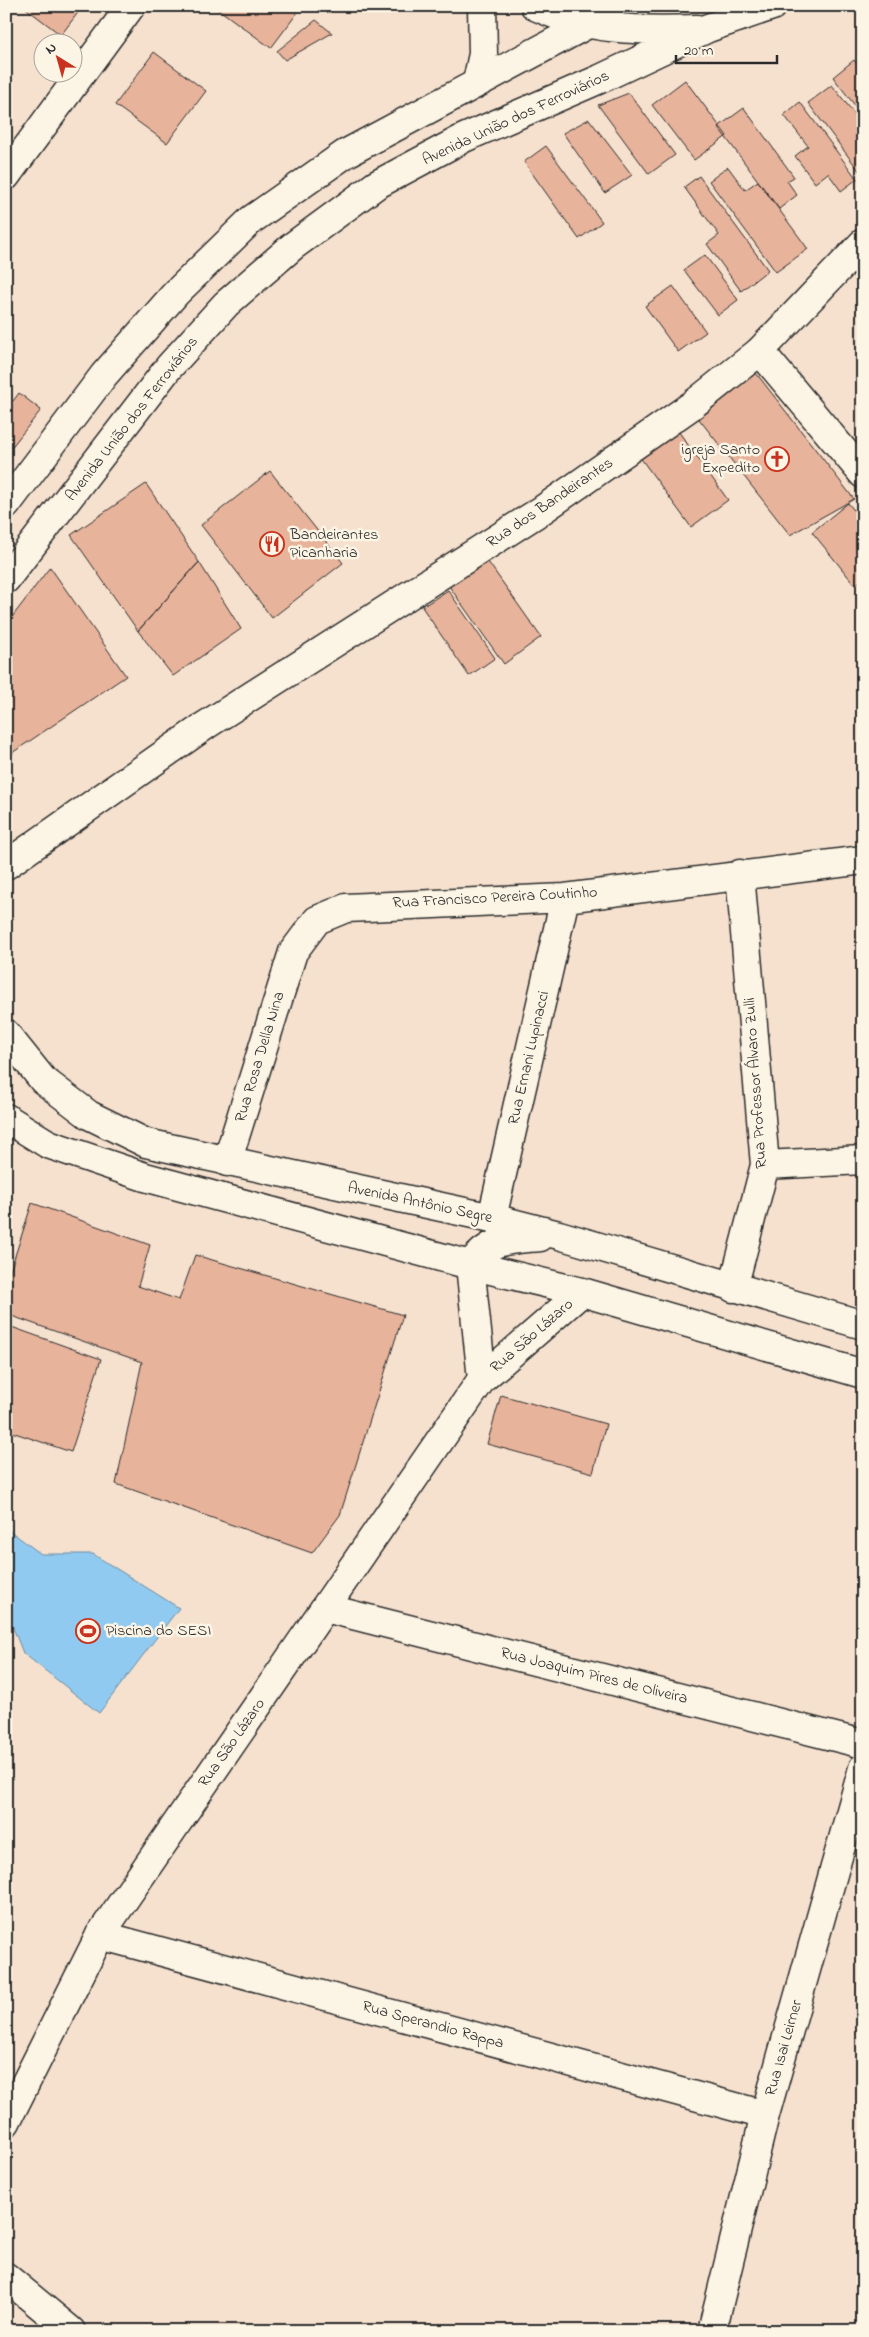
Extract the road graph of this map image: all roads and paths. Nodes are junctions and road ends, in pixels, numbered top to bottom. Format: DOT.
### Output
graph roads {
  1 [pos="131,6"];
  2 [pos="482,6"];
  3 [pos="535,6"];
  4 [pos="612,6"];
  5 [pos="772,6"];
  6 [pos="586,25"];
  7 [pos="708,28"];
  8 [pos="477,82"];
  9 [pos="6,176"];
  10 [pos="863,242"];
  11 [pos="760,351"];
  12 [pos="863,474"];
  13 [pos="6,506"];
  14 [pos="6,580"];
  15 [pos="863,860"];
  16 [pos="6,865"];
  17 [pos="740,874"];
  18 [pos="565,898"];
  19 [pos="294,952"];
  20 [pos="9,1040"];
  21 [pos="6,1118"];
  22 [pos="863,1160"];
  23 [pos="227,1162"];
  24 [pos="765,1165"];
  25 [pos="492,1218"];
  26 [pos="559,1235"];
  27 [pos="470,1265"];
  28 [pos="733,1288"];
  29 [pos="582,1292"];
  30 [pos="863,1324"];
  31 [pos="863,1374"];
  32 [pos="482,1380"];
  33 [pos="325,1608"];
  34 [pos="863,1744"];
  35 [pos="863,1768"];
  36 [pos="100,1935"];
  37 [pos="765,2115"];
  38 [pos="6,2122"];
  39 [pos="6,2277"];
  40 [pos="71,2331"];
  41 [pos="712,2331"];
  1 -- 9 [label="main road"];
  2 -- 8 [label="main road"];
  3 -- 6 [label="main road"];
  4 -- 6 [label="main road"];
  5 -- 7 [label="main road, Avenida União dos Ferroviários"];
  6 -- 7 [label="main road"];
  6 -- 8 [label="main road"];
  7 -- 14 [label="main road, Avenida União dos Ferroviários"];
  8 -- 13 [label="main road"];
  10 -- 11 [label="main road, Rua dos Bandeirantes"];
  11 -- 12 [label="main road"];
  11 -- 16 [label="main road, Rua dos Bandeirantes"];
  15 -- 17 [label="main road, Rua Francisco Pereira Coutinho"];
  17 -- 18 [label="main road, Rua Francisco Pereira Coutinho"];
  17 -- 24 [label="main road, Rua Professor Álvaro Zulli"];
  18 -- 19 [label="main road, Rua Francisco Pereira Coutinho"];
  18 -- 25 [label="main road, Rua Ernani Lupinacci"];
  19 -- 23 [label="main road, Rua Rosa Della Nina"];
  20 -- 23 [label="main road, Avenida Antônio Segre"];
  21 -- 27 [label="main road"];
  22 -- 24 [label="main road"];
  23 -- 25 [label="main road, Avenida Antônio Segre"];
  24 -- 28 [label="main road, Rua Professor Álvaro Zulli"];
  25 -- 26 [label="main road, Avenida Antônio Segre"];
  26 -- 27 [label="main road"];
  26 -- 28 [label="main road, Avenida Antônio Segre"];
  27 -- 29 [label="main road"];
  27 -- 32 [label="main road, Rua São Lázaro"];
  28 -- 30 [label="main road, Avenida Antônio Segre"];
  29 -- 31 [label="main road"];
  29 -- 32 [label="main road, Rua São Lázaro"];
  32 -- 33 [label="main road, Rua São Lázaro"];
  33 -- 34 [label="main road, Rua Joaquim Pires de Oliveira"];
  33 -- 36 [label="main road, Rua São Lázaro"];
  35 -- 37 [label="main road, Rua Isai Leirner"];
  36 -- 37 [label="main road, Rua Sperandio Rappa"];
  36 -- 38 [label="main road, Rua São Lázaro"];
  37 -- 41 [label="main road, Rua Isai Leirner"];
  39 -- 40 [label="main road"];
}
